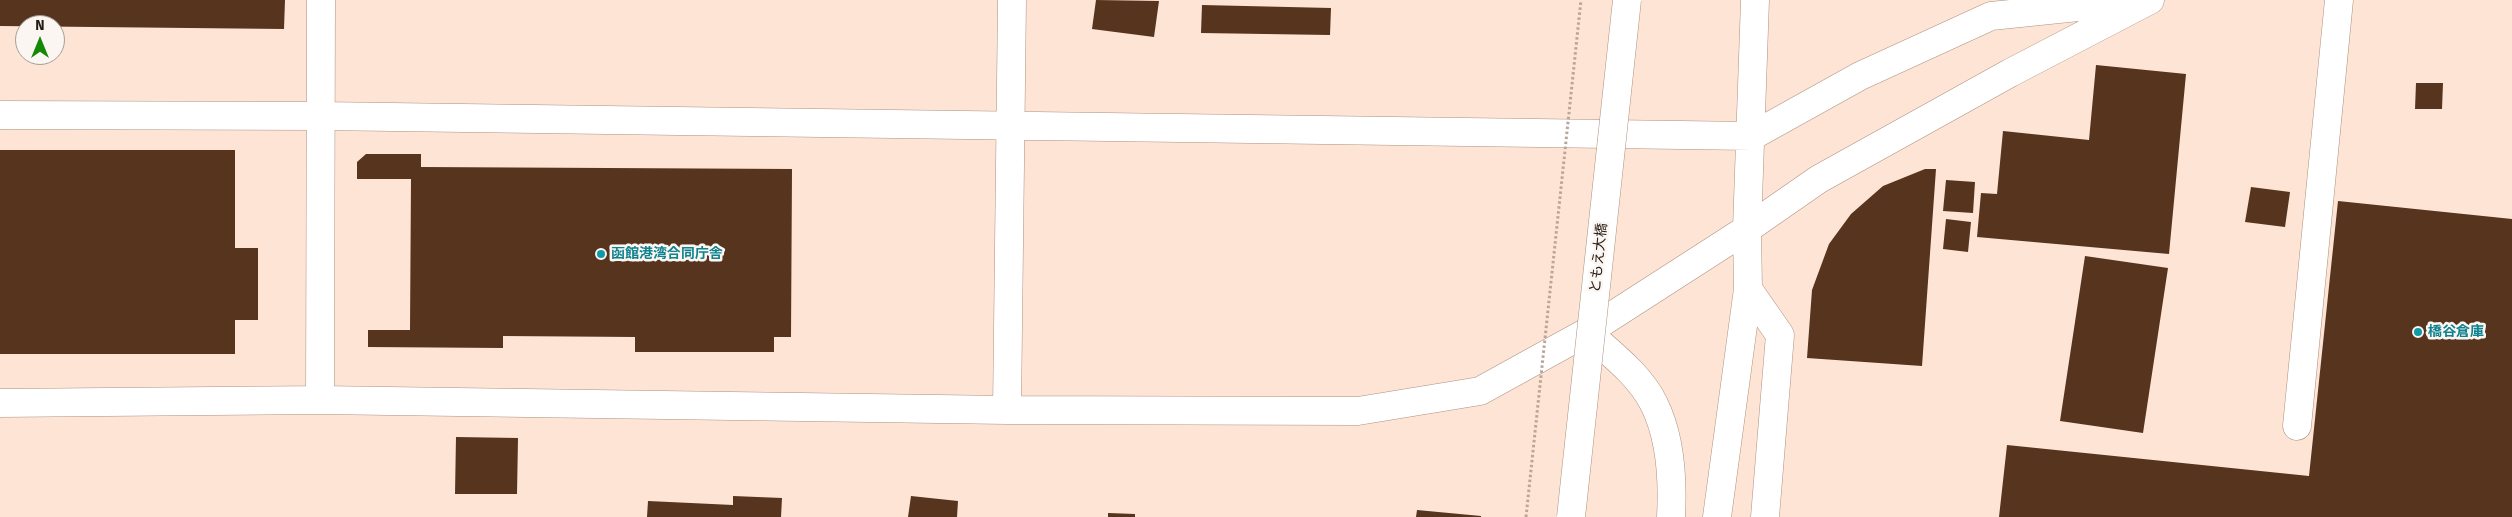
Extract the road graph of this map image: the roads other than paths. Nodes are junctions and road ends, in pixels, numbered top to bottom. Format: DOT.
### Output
graph roads {
  1 [pos="322,0"];
  2 [pos="1012,0"];
  3 [pos="1627,0"];
  4 [pos="1755,0"];
  5 [pos="2145,0"];
  6 [pos="2150,0"];
  7 [pos="2339,0"];
  8 [pos="0,115"];
  9 [pos="320,116"];
  10 [pos="1011,126"];
  11 [pos="1752,136"];
  12 [pos="1747,229"];
  13 [pos="1748,289"];
  14 [pos="1587,332"];
  15 [pos="320,400"];
  16 [pos="0,403"];
  17 [pos="1006,410"];
  18 [pos="2298,426"];
  19 [pos="1571,517"];
  20 [pos="1671,517"];
  21 [pos="1717,517"];
  22 [pos="1765,517"];
  1 -- 9 [label="street"];
  2 -- 10 [label="street"];
  3 -- 19 [label="street, ともえ大橋, bridge"];
  4 -- 11 [label="street"];
  5 -- 11 [label="street"];
  6 -- 12 [label="street"];
  7 -- 18 [label="street"];
  8 -- 9 [label="street"];
  9 -- 10 [label="street"];
  9 -- 15 [label="street"];
  10 -- 11 [label="street"];
  10 -- 17 [label="street"];
  11 -- 12 [label="street"];
  12 -- 13 [label="street"];
  12 -- 14 [label="street"];
  13 -- 21 [label="street"];
  13 -- 22 [label="street"];
  14 -- 17 [label="street"];
  14 -- 20 [label="street"];
  15 -- 16 [label="street"];
  15 -- 17 [label="street"];
}
